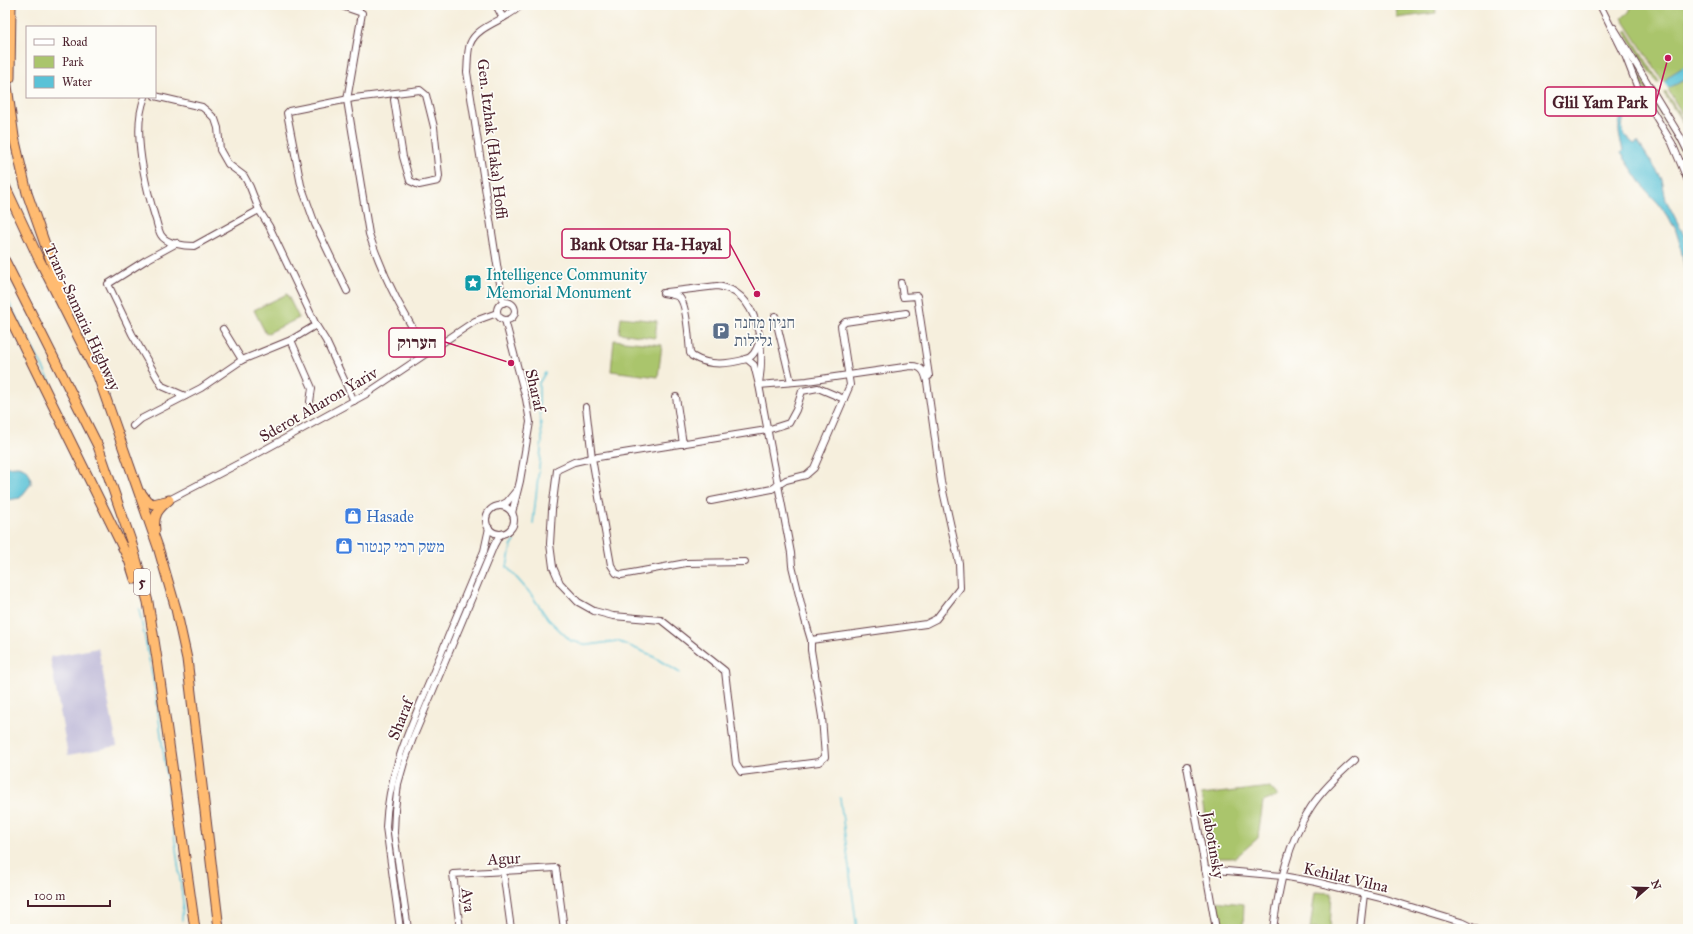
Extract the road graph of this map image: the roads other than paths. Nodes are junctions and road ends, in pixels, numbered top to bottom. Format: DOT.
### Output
graph roads {
  1 [pos="11,5"];
  2 [pos="339,5"];
  3 [pos="496,5"];
  4 [pos="521,5"];
  5 [pos="1600,5"];
  6 [pos="503,18"];
  7 [pos="1610,22"];
  8 [pos="5,71"];
  9 [pos="156,96"];
  10 [pos="145,98"];
  11 [pos="347,100"];
  12 [pos="394,100"];
  13 [pos="9,101"];
  14 [pos="1688,152"];
  15 [pos="1688,181"];
  16 [pos="5,186"];
  17 [pos="259,210"];
  18 [pos="177,243"];
  19 [pos="5,261"];
  20 [pos="901,283"];
  21 [pos="347,291"];
  22 [pos="502,302"];
  23 [pos="5,308"];
  24 [pos="497,313"];
  25 [pos="906,313"];
  26 [pos="775,316"];
  27 [pos="506,320"];
  28 [pos="316,325"];
  29 [pos="223,329"];
  30 [pos="291,340"];
  31 [pos="759,343"];
  32 [pos="428,352"];
  33 [pos="747,359"];
  34 [pos="242,360"];
  35 [pos="849,374"];
  36 [pos="98,376"];
  37 [pos="791,382"];
  38 [pos="759,385"];
  39 [pos="185,396"];
  40 [pos="676,397"];
  41 [pos="844,399"];
  42 [pos="354,401"];
  43 [pos="310,402"];
  44 [pos="586,407"];
  45 [pos="932,416"];
  46 [pos="133,426"];
  47 [pos="766,430"];
  48 [pos="683,444"];
  49 [pos="592,458"];
  50 [pos="778,484"];
  51 [pos="137,485"];
  52 [pos="517,489"];
  53 [pos="169,500"];
  54 [pos="711,501"];
  55 [pos="499,506"];
  56 [pos="512,512"];
  57 [pos="489,528"];
  58 [pos="502,534"];
  59 [pos="158,547"];
  60 [pos="746,562"];
  61 [pos="811,640"];
  62 [pos="157,659"];
  63 [pos="1355,760"];
  64 [pos="1187,766"];
  65 [pos="1205,869"];
  66 [pos="502,871"];
  67 [pos="453,874"];
  68 [pos="1282,876"];
  69 [pos="1364,894"];
  70 [pos="195,929"];
  71 [pos="219,929"];
  72 [pos="400,929"];
  73 [pos="408,929"];
  74 [pos="460,929"];
  75 [pos="511,929"];
  76 [pos="564,929"];
  77 [pos="1216,929"];
  78 [pos="1273,929"];
  79 [pos="1360,929"];
  80 [pos="1476,929"];
  1 -- 13 [label="highway"];
  2 -- 11 [label="street"];
  3 -- 6 [label="street"];
  4 -- 6 [label="street, Gen. Itzhak (Haka) Hoffi"];
  5 -- 7 [label="street"];
  6 -- 22 [label="street, Gen. Itzhak (Haka) Hoffi"];
  7 -- 14 [label="street"];
  7 -- 15 [label="street"];
  8 -- 13 [label="highway"];
  9 -- 17 [label="street"];
  10 -- 18 [label="street"];
  11 -- 12 [label="street"];
  11 -- 21 [label="street"];
  11 -- 32 [label="street"];
  13 -- 36 [label="highway"];
  16 -- 36 [label="highway, Trans-Samaria Highway / 5"];
  17 -- 18 [label="street"];
  17 -- 28 [label="street"];
  18 -- 39 [label="street"];
  19 -- 62 [label="highway, 5"];
  20 -- 45 [label="street"];
  22 -- 24 [label="street"];
  22 -- 27 [label="street"];
  23 -- 62 [label="highway"];
  24 -- 27 [label="street"];
  24 -- 32 [label="street, Sderot Aharon Yariv"];
  25 -- 35 [label="street"];
  26 -- 37 [label="street"];
  27 -- 52 [label="street, Sharaf"];
  28 -- 30 [label="street"];
  28 -- 42 [label="street"];
  29 -- 34 [label="street"];
  30 -- 34 [label="street"];
  30 -- 43 [label="street"];
  31 -- 33 [label="street"];
  31 -- 33 [label="street"];
  31 -- 38 [label="street"];
  32 -- 42 [label="street, Sderot Aharon Yariv"];
  33 -- 38 [label="street"];
  34 -- 39 [label="street"];
  35 -- 37 [label="street"];
  35 -- 41 [label="street"];
  35 -- 45 [label="street"];
  36 -- 51 [label="highway, Trans-Samaria Highway / 5"];
  37 -- 38 [label="street"];
  38 -- 47 [label="street"];
  39 -- 46 [label="street"];
  40 -- 48 [label="street"];
  41 -- 47 [label="street"];
  41 -- 50 [label="street"];
  42 -- 53 [label="street, Sderot Aharon Yariv"];
  44 -- 49 [label="street"];
  45 -- 61 [label="street"];
  47 -- 48 [label="street"];
  47 -- 50 [label="street"];
  48 -- 49 [label="street"];
  49 -- 60 [label="street"];
  49 -- 61 [label="street"];
  50 -- 54 [label="street"];
  50 -- 61 [label="street"];
  51 -- 53 [label="highway"];
  51 -- 59 [label="highway, 5"];
  52 -- 55 [label="street"];
  52 -- 56 [label="street, Sharaf"];
  53 -- 59 [label="highway"];
  55 -- 56 [label="street"];
  55 -- 57 [label="street"];
  56 -- 58 [label="street"];
  57 -- 58 [label="street"];
  57 -- 72 [label="street, Sharaf"];
  58 -- 73 [label="street, Sharaf"];
  59 -- 71 [label="highway, 5"];
  62 -- 70 [label="highway, 5"];
  63 -- 68 [label="street"];
  64 -- 65 [label="street, Jabotinsky"];
  65 -- 68 [label="street, Kehilat Vilna"];
  65 -- 77 [label="street, Jabotinsky"];
  66 -- 67 [label="street, Agur"];
  66 -- 75 [label="street"];
  66 -- 76 [label="street, Agur"];
  67 -- 74 [label="street, Aya"];
  68 -- 69 [label="street, Kehilat Vilna"];
  68 -- 78 [label="street"];
  69 -- 79 [label="street"];
  69 -- 80 [label="street, Kehilat Vilna"];
}
